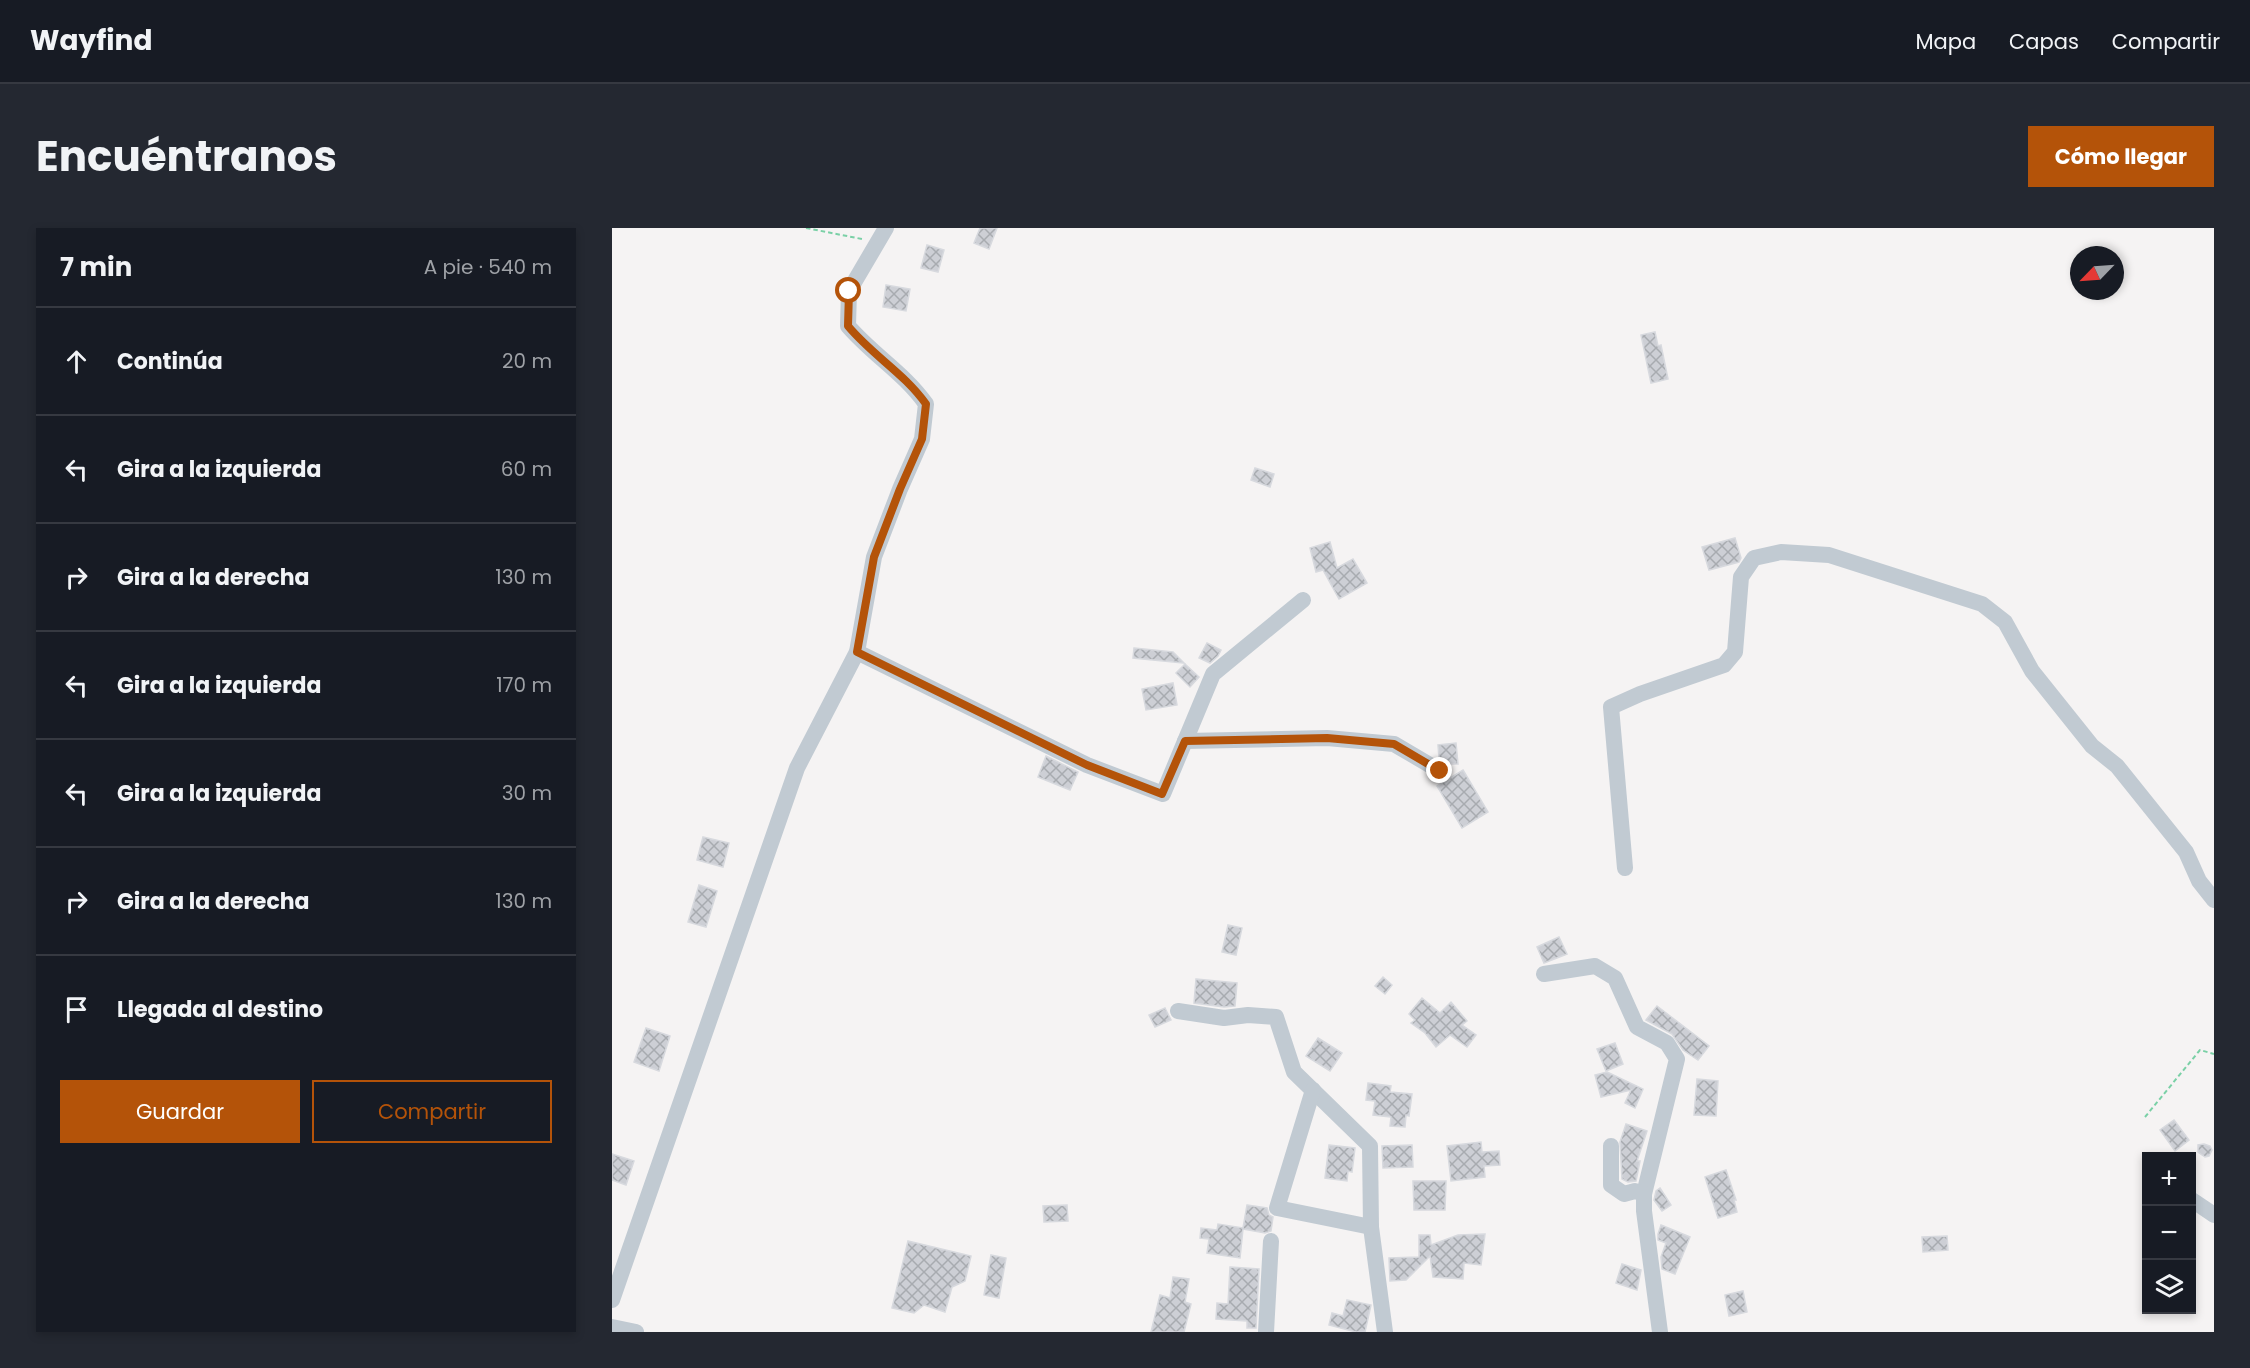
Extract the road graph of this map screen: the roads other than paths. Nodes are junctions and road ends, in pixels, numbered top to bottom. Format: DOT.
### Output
graph roads {
  1 [pos="882,235"];
  2 [pos="1303,600"];
  3 [pos="857,652"];
  4 [pos="1185,741"];
  5 [pos="1440,771"];
  6 [pos="1625,868"];
  7 [pos="2214,900"];
  8 [pos="1544,974"];
  9 [pos="1178,1011"];
  10 [pos="1313,1090"];
  11 [pos="1611,1146"];
  12 [pos="1644,1194"];
  13 [pos="2196,1203"];
  14 [pos="2214,1215"];
  15 [pos="1371,1227"];
  16 [pos="1271,1241"];
  17 [pos="612,1300"];
  18 [pos="612,1327"];
  19 [pos="636,1332"];
  20 [pos="1266,1332"];
  21 [pos="1384,1332"];
  22 [pos="1660,1332"];
  1 -- 3 [label="street"];
  2 -- 4 [label="street"];
  3 -- 4 [label="street"];
  3 -- 17 [label="street"];
  4 -- 5 [label="street"];
  6 -- 7 [label="street"];
  8 -- 12 [label="street"];
  9 -- 10 [label="street"];
  10 -- 15 [label="street"];
  10 -- 15 [label="street"];
  11 -- 12 [label="street"];
  12 -- 22 [label="street"];
  13 -- 14 [label="street"];
  15 -- 21 [label="street"];
  16 -- 20 [label="street"];
  18 -- 19 [label="street"];
}
